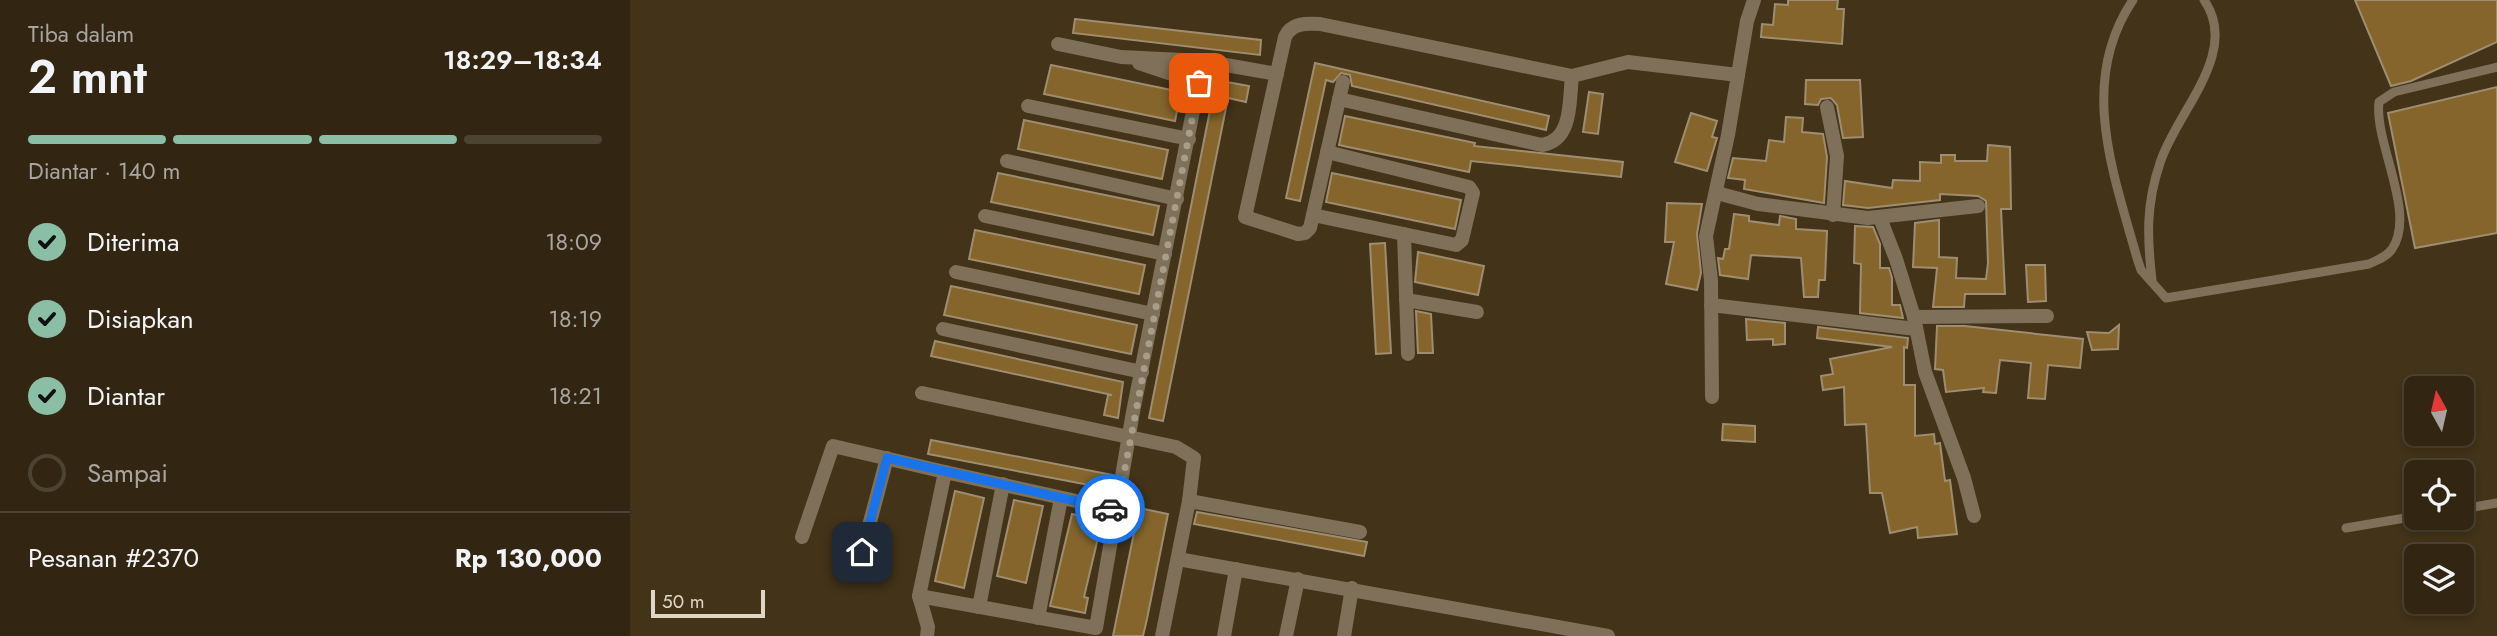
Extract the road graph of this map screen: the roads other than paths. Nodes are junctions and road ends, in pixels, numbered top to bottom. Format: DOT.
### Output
graph roads {
  1 [pos="1754,0"];
  2 [pos="2133,0"];
  3 [pos="2204,0"];
  4 [pos="1058,44"];
  5 [pos="1121,57"];
  6 [pos="1203,61"];
  7 [pos="2497,67"];
  8 [pos="1277,74"];
  9 [pos="1738,75"];
  10 [pos="1572,76"];
  11 [pos="1343,82"];
  12 [pos="1199,83"];
  13 [pos="1339,99"];
  14 [pos="1028,106"];
  15 [pos="1826,107"];
  16 [pos="1189,139"];
  17 [pos="1327,152"];
  18 [pos="1007,161"];
  19 [pos="1717,193"];
  20 [pos="1177,199"];
  21 [pos="1978,206"];
  22 [pos="1313,215"];
  23 [pos="1833,215"];
  24 [pos="985,216"];
  25 [pos="1880,218"];
  26 [pos="1404,234"];
  27 [pos="1166,254"];
  28 [pos="956,272"];
  29 [pos="2152,280"];
  30 [pos="1406,300"];
  31 [pos="1711,305"];
  32 [pos="1477,313"];
  33 [pos="1153,314"];
  34 [pos="2047,316"];
  35 [pos="1915,323"];
  36 [pos="943,329"];
  37 [pos="1408,354"];
  38 [pos="1142,372"];
  39 [pos="922,393"];
  40 [pos="1712,397"];
  41 [pos="1129,437"];
  42 [pos="887,458"];
  43 [pos="945,472"];
  44 [pos="1003,484"];
  45 [pos="1060,498"];
  46 [pos="1189,501"];
  47 [pos="2497,503"];
  48 [pos="2474,507"];
  49 [pos="1117,510"];
  50 [pos="1974,516"];
  51 [pos="2404,518"];
  52 [pos="2346,528"];
  53 [pos="1360,532"];
  54 [pos="802,537"];
  55 [pos="862,552"];
  56 [pos="1178,559"];
  57 [pos="1236,569"];
  58 [pos="1298,579"];
  59 [pos="1352,588"];
  60 [pos="919,596"];
  61 [pos="979,607"];
  62 [pos="1038,618"];
  63 [pos="926,636"];
  64 [pos="1163,636"];
  65 [pos="1224,636"];
  66 [pos="1286,636"];
  67 [pos="1344,636"];
  68 [pos="1608,636"];
  1 -- 9 [label="street"];
  2 -- 29 [label="lane"];
  3 -- 29 [label="lane"];
  4 -- 5 [label="street"];
  5 -- 6 [label="street"];
  5 -- 12 [label="street"];
  6 -- 8 [label="street"];
  6 -- 12 [label="street"];
  7 -- 29 [label="lane"];
  8 -- 10 [label="street"];
  8 -- 22 [label="street"];
  9 -- 10 [label="street"];
  9 -- 19 [label="street"];
  10 -- 13 [label="street"];
  11 -- 13 [label="street"];
  12 -- 16 [label="street"];
  13 -- 17 [label="street"];
  14 -- 16 [label="street"];
  15 -- 23 [label="street"];
  16 -- 20 [label="street"];
  17 -- 22 [label="street"];
  17 -- 26 [label="street"];
  18 -- 20 [label="street"];
  19 -- 23 [label="street"];
  19 -- 31 [label="street"];
  20 -- 27 [label="street"];
  21 -- 25 [label="street"];
  22 -- 26 [label="street"];
  23 -- 25 [label="street"];
  24 -- 27 [label="street"];
  25 -- 35 [label="street"];
  26 -- 30 [label="street"];
  27 -- 33 [label="street"];
  28 -- 33 [label="street"];
  30 -- 32 [label="street"];
  30 -- 37 [label="street"];
  31 -- 35 [label="street"];
  31 -- 40 [label="street"];
  33 -- 38 [label="street"];
  34 -- 35 [label="street"];
  35 -- 50 [label="street"];
  36 -- 38 [label="street"];
  38 -- 41 [label="street"];
  39 -- 41 [label="street"];
  41 -- 46 [label="street"];
  41 -- 49 [label="street"];
  42 -- 43 [label="street"];
  42 -- 54 [label="street"];
  42 -- 55 [label="street"];
  43 -- 44 [label="street"];
  43 -- 60 [label="street"];
  44 -- 45 [label="street"];
  44 -- 61 [label="street"];
  45 -- 49 [label="street"];
  45 -- 62 [label="street"];
  46 -- 53 [label="street"];
  46 -- 56 [label="street"];
  47 -- 48 [label="lane"];
  49 -- 62 [label="street"];
  51 -- 52 [label="lane"];
  56 -- 57 [label="street"];
  56 -- 64 [label="street"];
  57 -- 58 [label="street"];
  57 -- 65 [label="street"];
  58 -- 59 [label="street"];
  58 -- 66 [label="street"];
  59 -- 67 [label="street"];
  59 -- 68 [label="street"];
  60 -- 61 [label="street"];
  60 -- 63 [label="street"];
  61 -- 62 [label="street"];
}
